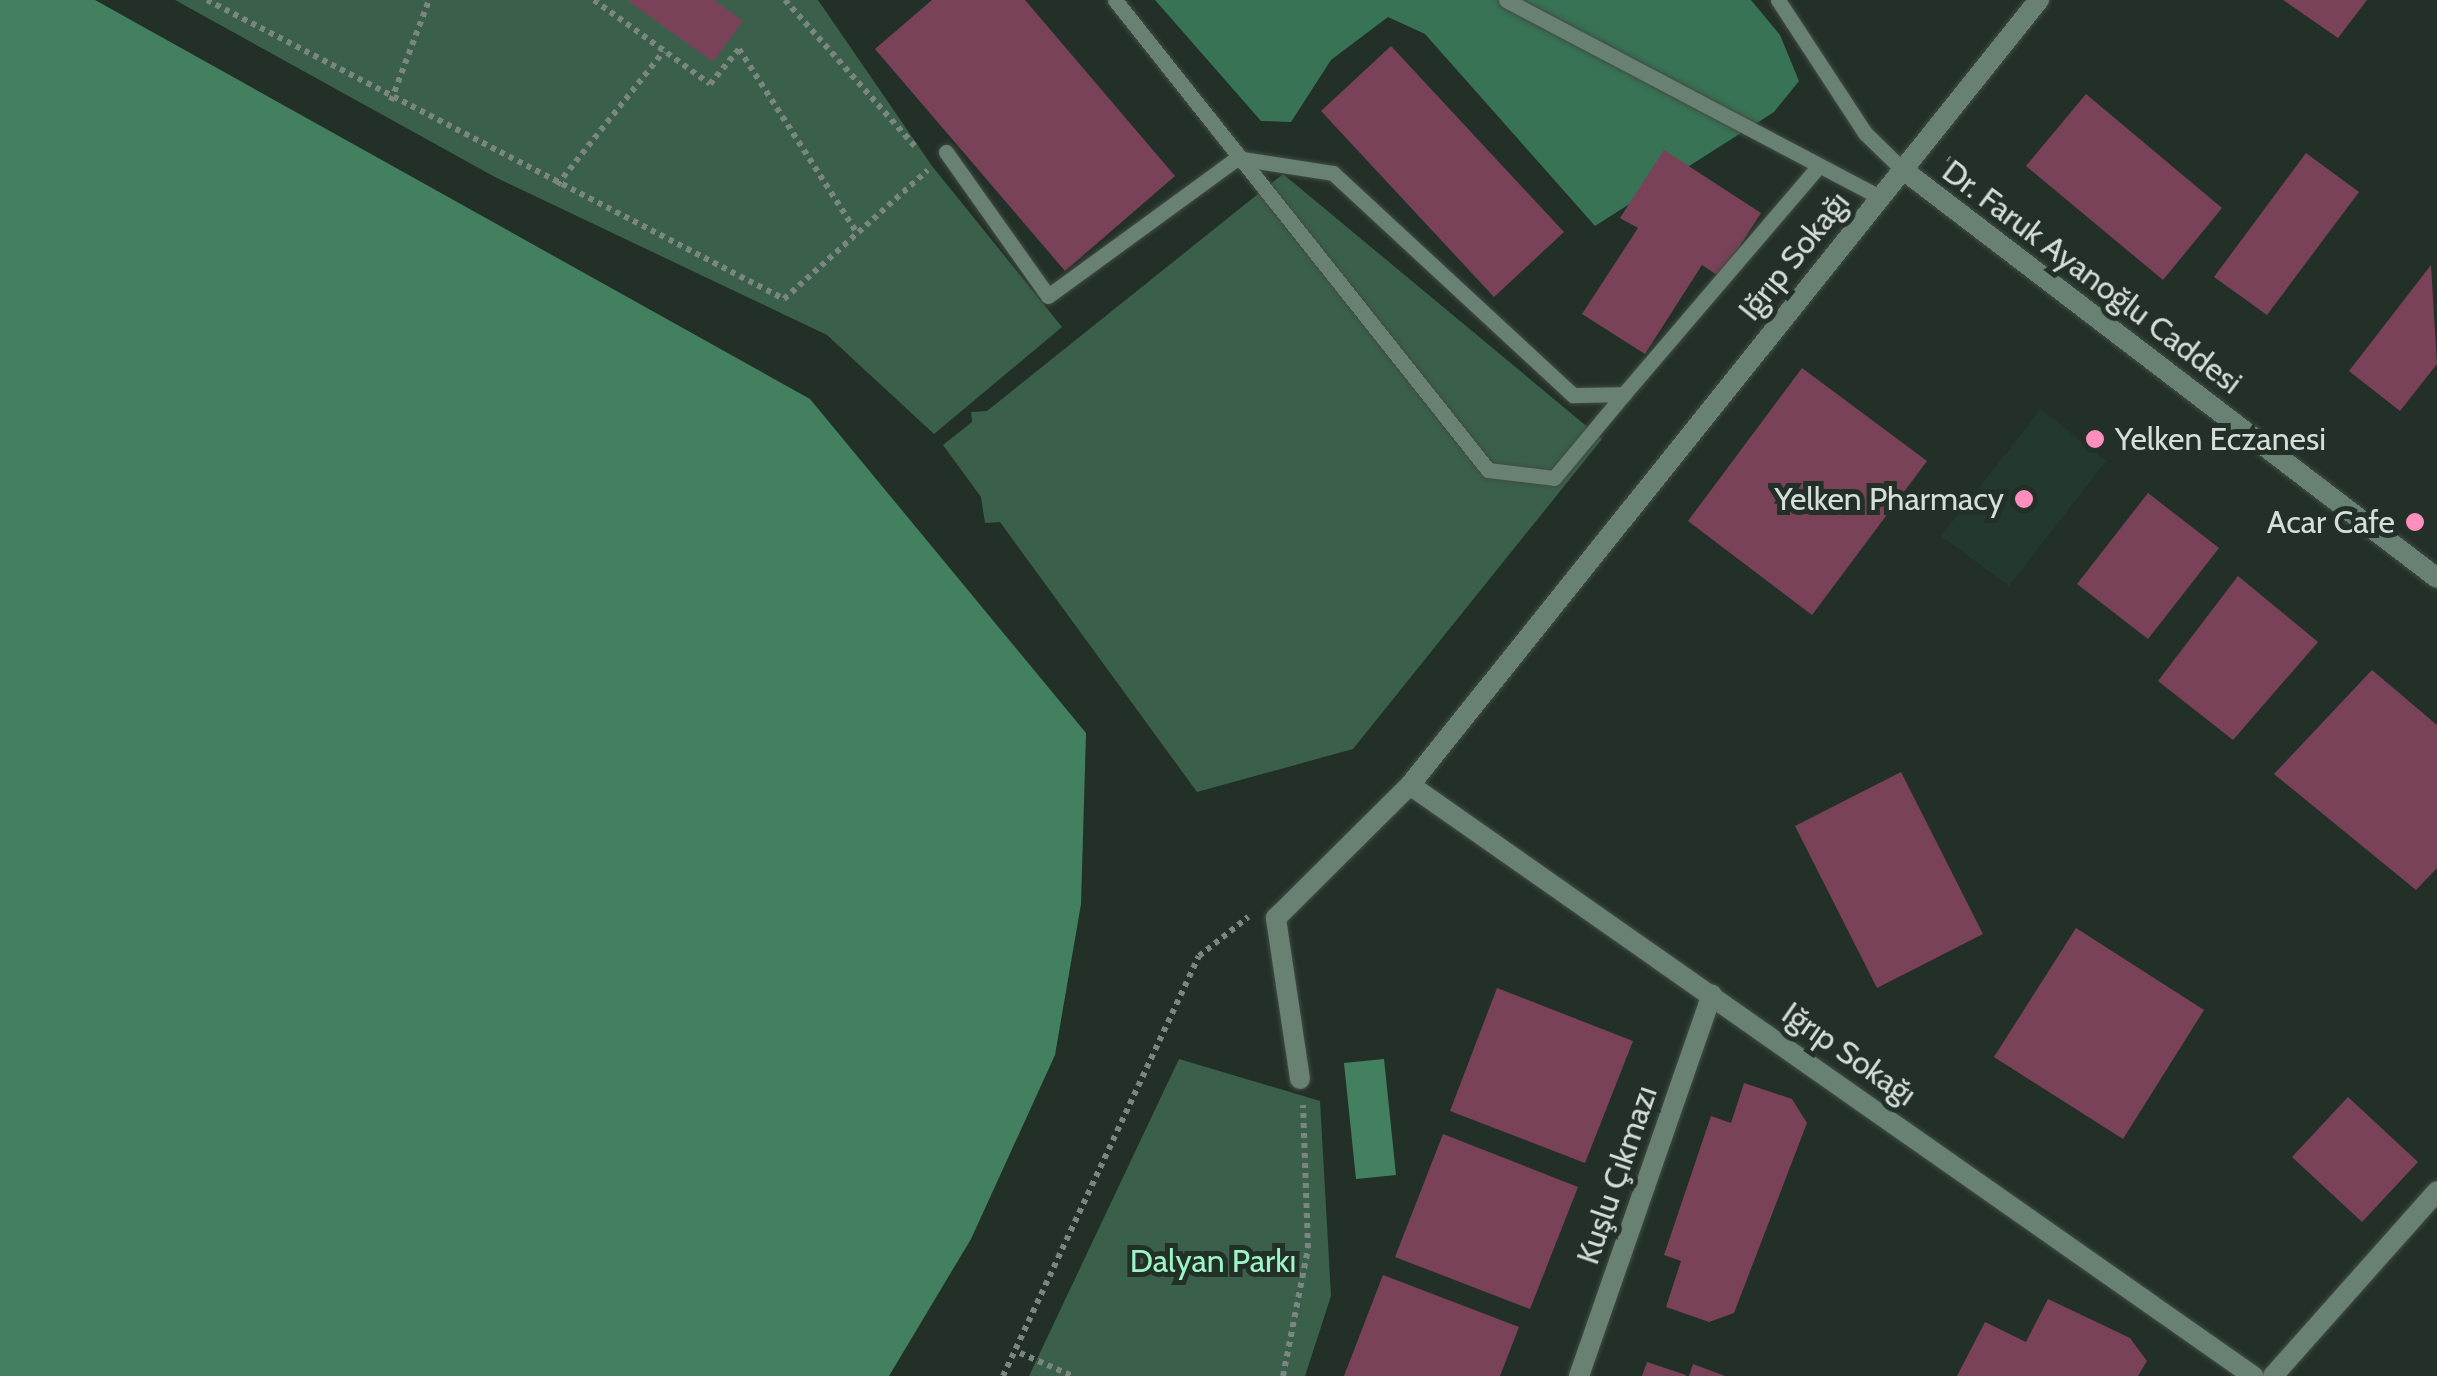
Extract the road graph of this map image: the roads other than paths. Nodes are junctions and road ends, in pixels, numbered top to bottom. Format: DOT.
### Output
graph roads {
  1 [pos="1115,0"];
  2 [pos="1506,0"];
  3 [pos="1778,0"];
  4 [pos="2039,0"];
  5 [pos="946,152"];
  6 [pos="1237,158"];
  7 [pos="1818,167"];
  8 [pos="1902,170"];
  9 [pos="1879,198"];
  10 [pos="1624,394"];
  11 [pos="2437,578"];
  12 [pos="1410,784"];
  13 [pos="1712,994"];
  14 [pos="1300,1079"];
  15 [pos="2437,1190"];
  16 [pos="1578,1376"];
  17 [pos="2253,1376"];
  18 [pos="2273,1376"];
  1 -- 6 [label="lane"];
  2 -- 7 [label="lane"];
  3 -- 8 [label="lane"];
  4 -- 8 [label="street, Iğrıp Sokağı"];
  5 -- 6 [label="lane"];
  6 -- 10 [label="lane"];
  6 -- 10 [label="lane"];
  7 -- 9 [label="lane"];
  7 -- 10 [label="lane"];
  8 -- 9 [label="street, Iğrıp Sokağı"];
  8 -- 11 [label="street, Dr. Faruk Ayanoğlu Caddesi"];
  9 -- 12 [label="street, Iğrıp Sokağı"];
  12 -- 13 [label="street, Iğrıp Sokağı"];
  12 -- 14 [label="street, Iğrıp Sokağı"];
  13 -- 16 [label="street, Kuşlu Çıkmazı"];
  13 -- 17 [label="street, Iğrıp Sokağı"];
  15 -- 18 [label="street"];
}
